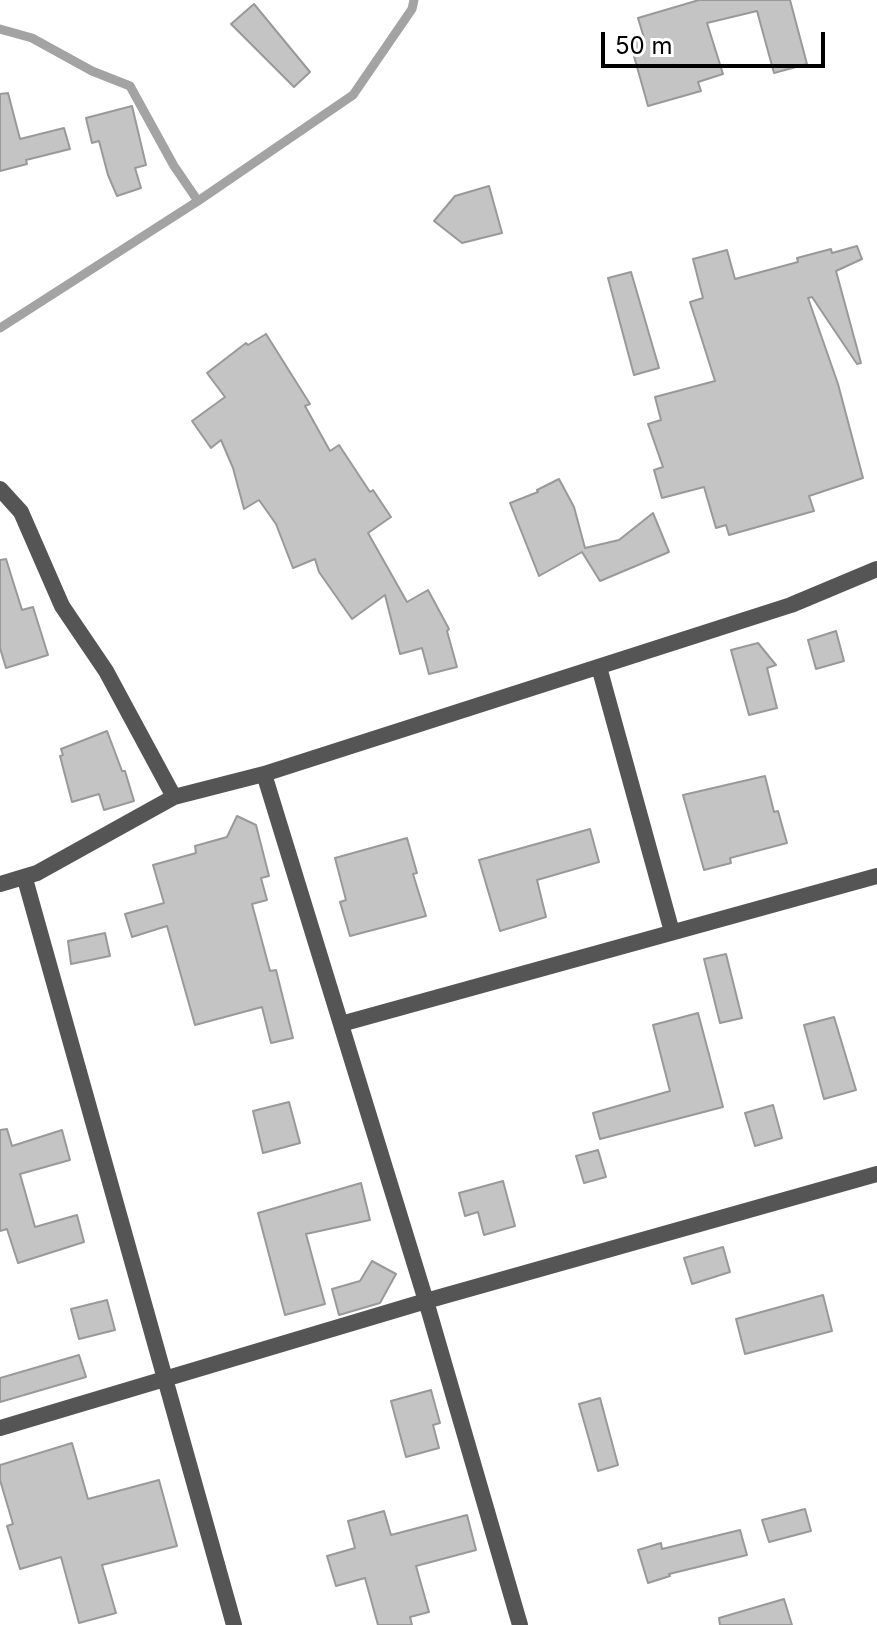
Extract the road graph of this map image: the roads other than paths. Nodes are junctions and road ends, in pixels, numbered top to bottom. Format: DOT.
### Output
graph roads {
  1 [pos="0,489"];
  2 [pos="877,569"];
  3 [pos="599,667"];
  4 [pos="264,774"];
  5 [pos="174,797"];
  6 [pos="877,876"];
  7 [pos="25,879"];
  8 [pos="0,884"];
  9 [pos="672,932"];
  10 [pos="341,1024"];
  11 [pos="877,1174"];
  12 [pos="426,1301"];
  13 [pos="164,1379"];
  14 [pos="0,1428"];
  15 [pos="234,1625"];
  16 [pos="520,1625"];
  1 -- 5 [label="street"];
  2 -- 3 [label="street"];
  3 -- 4 [label="street"];
  3 -- 9 [label="street"];
  4 -- 5 [label="street"];
  4 -- 10 [label="street"];
  5 -- 7 [label="street"];
  6 -- 9 [label="street"];
  7 -- 8 [label="street"];
  7 -- 13 [label="street"];
  9 -- 10 [label="street"];
  10 -- 12 [label="street"];
  11 -- 12 [label="street"];
  12 -- 13 [label="street"];
  12 -- 16 [label="street"];
  13 -- 14 [label="street"];
  13 -- 15 [label="street"];
}
